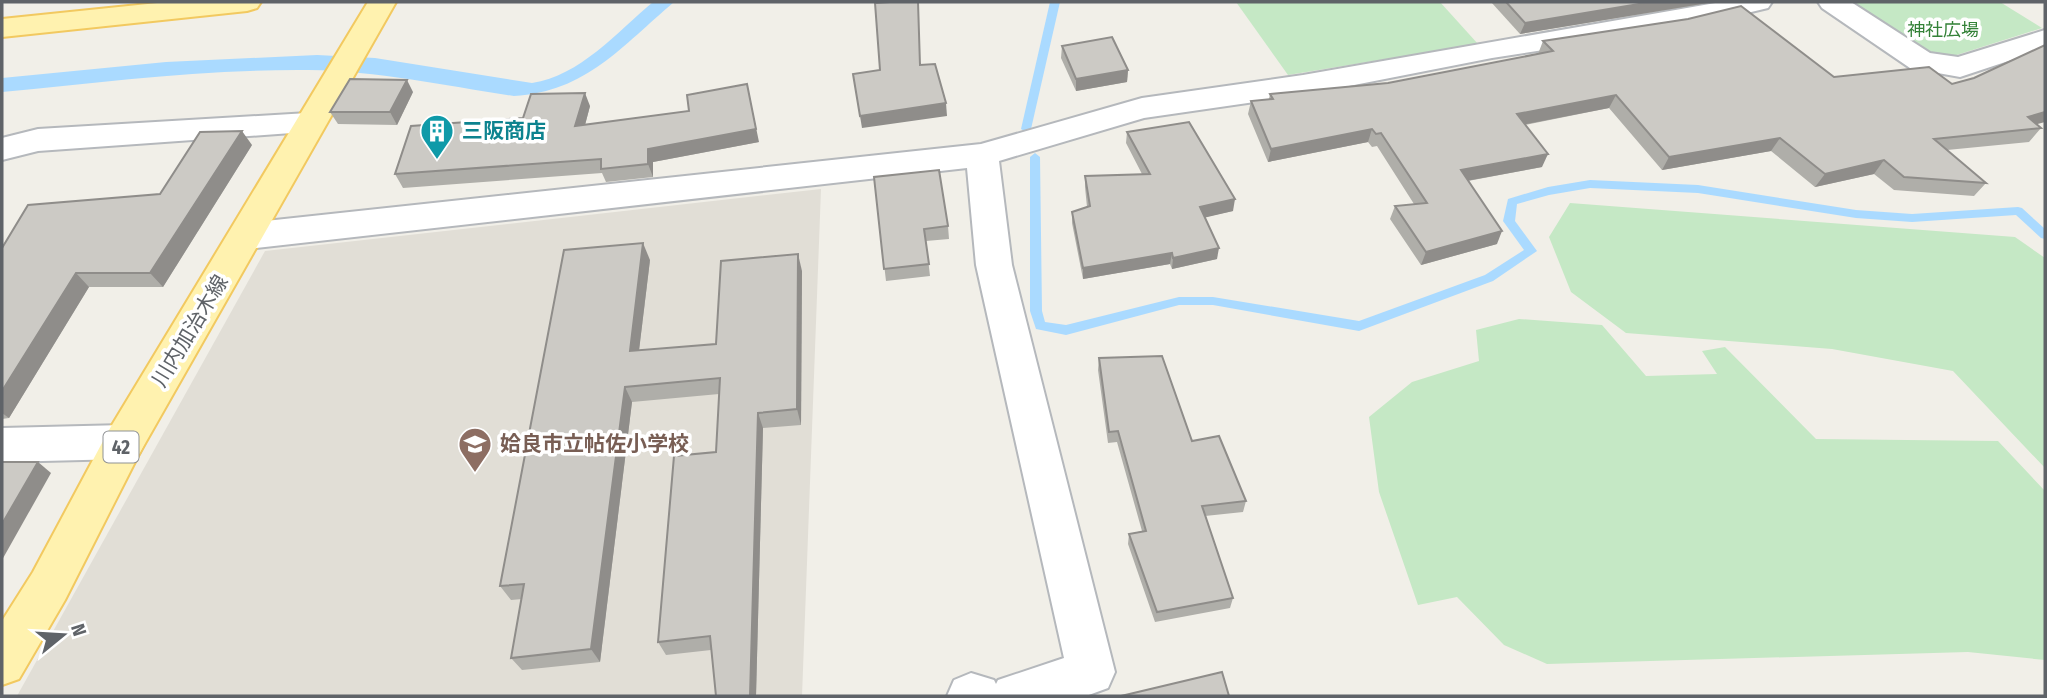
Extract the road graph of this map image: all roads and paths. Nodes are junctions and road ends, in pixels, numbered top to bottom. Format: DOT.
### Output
graph roads {
  1 [pos="247,2"];
  2 [pos="382,2"];
  3 [pos="1758,2"];
  4 [pos="1832,2"];
  5 [pos="2,28"];
  6 [pos="2045,39"];
  7 [pos="308,124"];
  8 [pos="2,149"];
  9 [pos="982,155"];
  10 [pos="247,236"];
  11 [pos="124,442"];
  12 [pos="2,445"];
  13 [pos="2,663"];
  14 [pos="971,696"];
  15 [pos="977,696"];
  16 [pos="1015,696"];
  1 -- 5 [label="main road"];
  2 -- 7 [label="main road, 川内加治木線 / 42"];
  3 -- 9 [label="street"];
  4 -- 6 [label="street"];
  7 -- 8 [label="street"];
  7 -- 10 [label="main road, 川内加治木線 / 42"];
  9 -- 10 [label="street"];
  9 -- 16 [label="street"];
  10 -- 11 [label="main road, 川内加治木線 / 42"];
  11 -- 12 [label="street"];
  11 -- 13 [label="main road, 川内加治木線 / 42"];
  14 -- 15 [label="street"];
}
